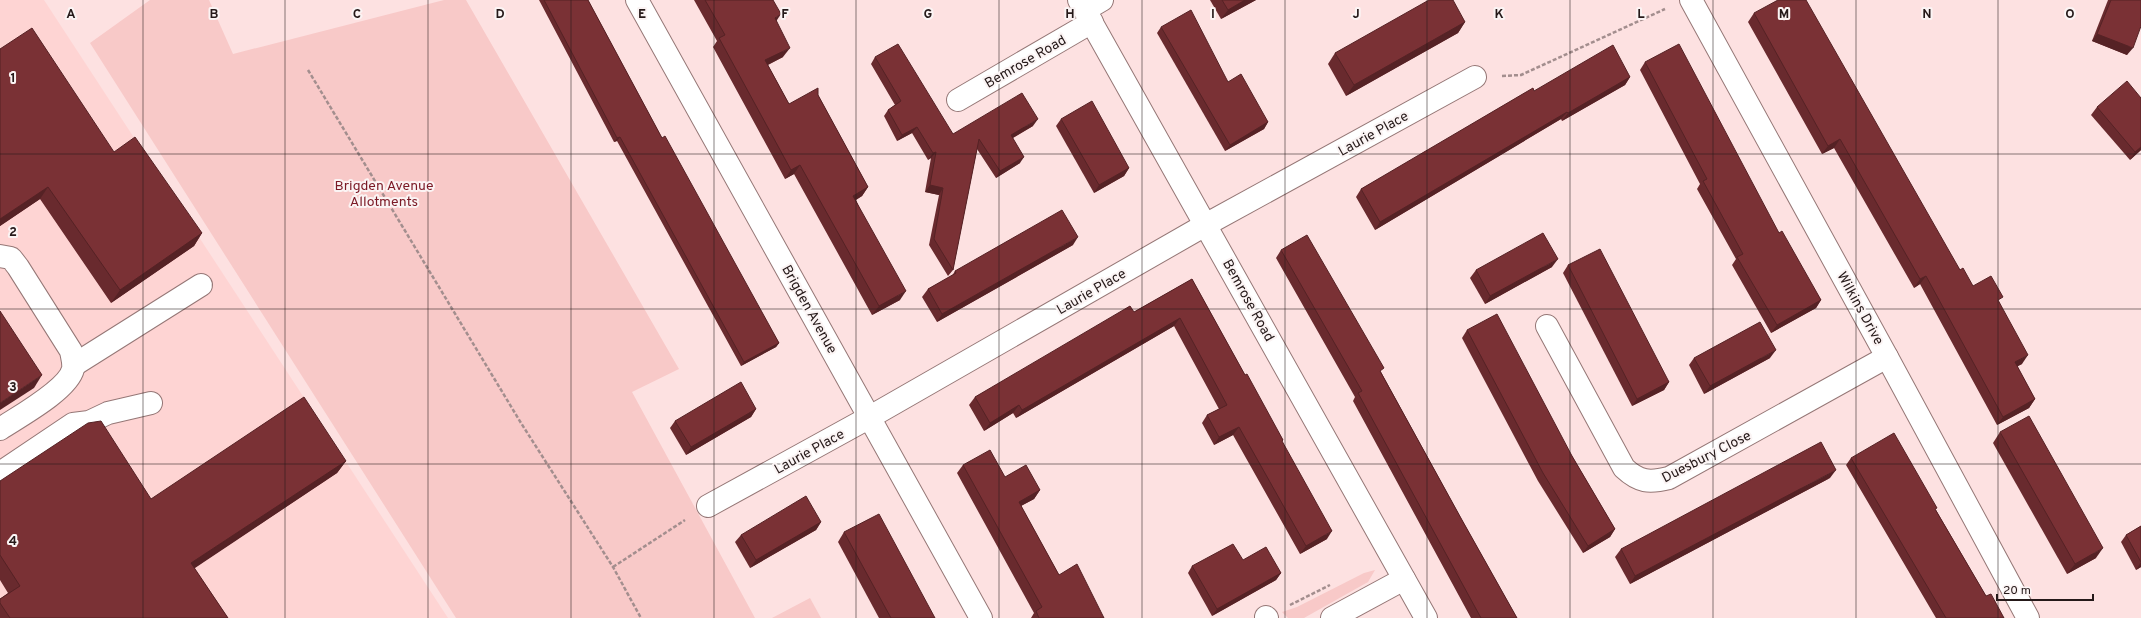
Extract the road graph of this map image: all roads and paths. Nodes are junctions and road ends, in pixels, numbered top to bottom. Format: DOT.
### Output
graph roads {
  1 [pos="637,0"];
  2 [pos="1691,0"];
  3 [pos="1669,6"];
  4 [pos="1090,8"];
  5 [pos="308,70"];
  6 [pos="1474,77"];
  7 [pos="958,100"];
  8 [pos="1206,224"];
  9 [pos="0,256"];
  10 [pos="201,285"];
  11 [pos="1547,326"];
  12 [pos="1888,357"];
  13 [pos="74,365"];
  14 [pos="151,403"];
  15 [pos="870,417"];
  16 [pos="0,429"];
  17 [pos="0,473"];
  18 [pos="708,506"];
  19 [pos="614,567"];
  20 [pos="1404,579"];
  21 [pos="1336,582"];
  22 [pos="641,618"];
  23 [pos="981,618"];
  24 [pos="1267,618"];
  25 [pos="1332,618"];
  26 [pos="1426,618"];
  27 [pos="2028,618"];
  1 -- 15 [label="street, Brigden Avenue"];
  2 -- 12 [label="street, Wilkins Drive"];
  3 -- 6 [label="path"];
  4 -- 7 [label="street, Bemrose Road"];
  4 -- 8 [label="street, Bemrose Road"];
  5 -- 19 [label="path"];
  6 -- 8 [label="street, Laurie Place"];
  8 -- 15 [label="street, Laurie Place"];
  8 -- 20 [label="street, Bemrose Road"];
  9 -- 13 [label="street"];
  10 -- 13 [label="street"];
  11 -- 12 [label="street, Duesbury Close"];
  12 -- 27 [label="street, Wilkins Drive"];
  13 -- 16 [label="street"];
  14 -- 17 [label="street"];
  15 -- 18 [label="street, Laurie Place"];
  15 -- 23 [label="street, Brigden Avenue"];
  18 -- 19 [label="path"];
  19 -- 22 [label="path"];
  20 -- 25 [label="street"];
  20 -- 26 [label="street, Bemrose Road"];
  21 -- 24 [label="path"];
}
